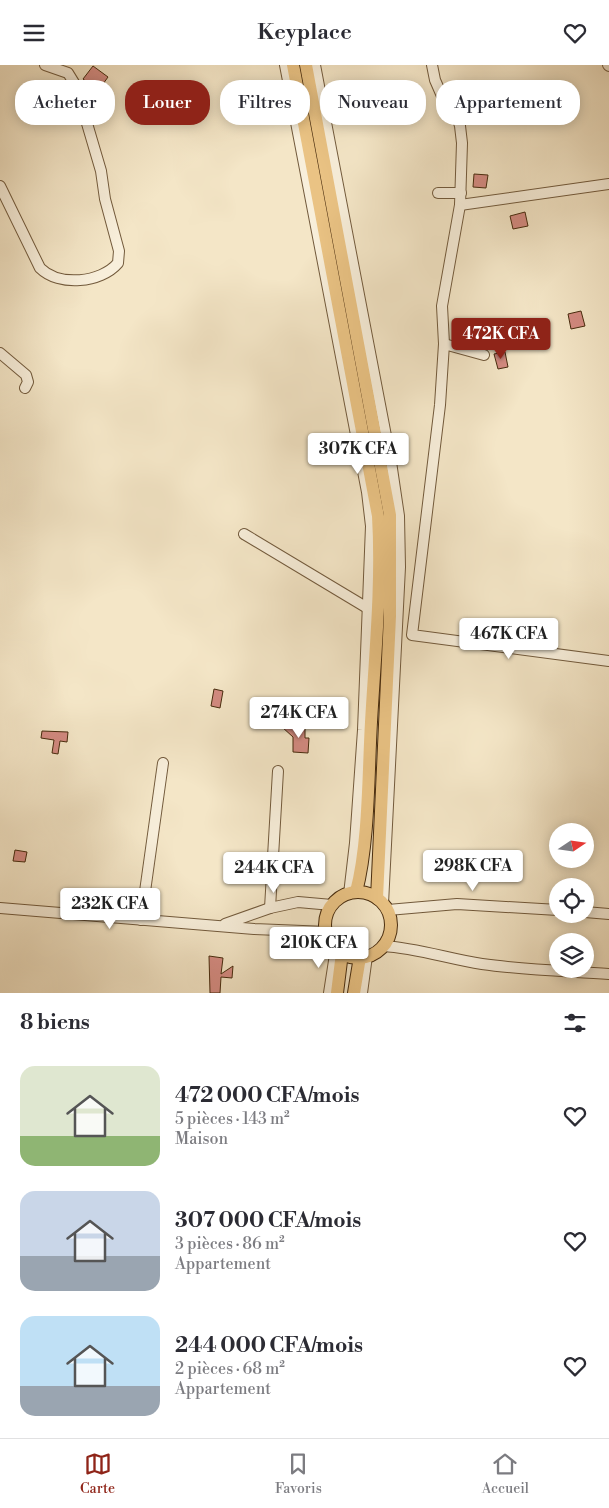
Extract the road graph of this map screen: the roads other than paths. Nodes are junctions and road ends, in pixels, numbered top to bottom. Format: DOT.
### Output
graph roads {
  1 [pos="45,65"];
  2 [pos="285,65"];
  3 [pos="293,65"];
  4 [pos="306,65"];
  5 [pos="315,65"];
  6 [pos="432,65"];
  7 [pos="609,184"];
  8 [pos="0,186"];
  9 [pos="438,193"];
  10 [pos="461,193"];
  11 [pos="460,205"];
  12 [pos="444,344"];
  13 [pos="0,353"];
  14 [pos="484,355"];
  15 [pos="25,388"];
  16 [pos="244,534"];
  17 [pos="383,614"];
  18 [pos="609,661"];
  19 [pos="163,763"];
  20 [pos="278,771"];
  21 [pos="352,893"];
  22 [pos="382,904"];
  23 [pos="332,905"];
  24 [pos="0,908"];
  25 [pos="270,908"];
  26 [pos="549,909"];
  27 [pos="594,913"];
  28 [pos="609,914"];
  29 [pos="141,920"];
  30 [pos="222,925"];
  31 [pos="327,932"];
  32 [pos="383,946"];
  33 [pos="339,951"];
  34 [pos="364,957"];
  35 [pos="609,974"];
  36 [pos="329,993"];
  37 [pos="337,993"];
  38 [pos="354,993"];
  39 [pos="362,993"];
  1 -- 8 [label="street"];
  2 -- 17 [label="street"];
  3 -- 17 [label="main road"];
  4 -- 17 [label="main road"];
  5 -- 17 [label="street"];
  6 -- 10 [label="street"];
  7 -- 11 [label="street"];
  9 -- 10 [label="street"];
  10 -- 11 [label="street"];
  11 -- 12 [label="street"];
  12 -- 14 [label="street"];
  12 -- 18 [label="street"];
  13 -- 15 [label="street"];
  16 -- 17 [label="street"];
  17 -- 21 [label="main road"];
  17 -- 22 [label="main road"];
  19 -- 29 [label="street"];
  20 -- 25 [label="street"];
  21 -- 22 [label="main road"];
  21 -- 23 [label="main road"];
  22 -- 26 [label="street"];
  22 -- 32 [label="main road"];
  23 -- 25 [label="street"];
  23 -- 31 [label="main road"];
  24 -- 29 [label="street"];
  25 -- 30 [label="street"];
  27 -- 28 [label="street"];
  29 -- 30 [label="street"];
  30 -- 31 [label="street"];
  31 -- 33 [label="main road"];
  32 -- 34 [label="main road"];
  32 -- 35 [label="street"];
  33 -- 34 [label="main road"];
  33 -- 36 [label="street"];
  33 -- 37 [label="main road"];
  34 -- 38 [label="main road"];
  34 -- 39 [label="street"];
}
